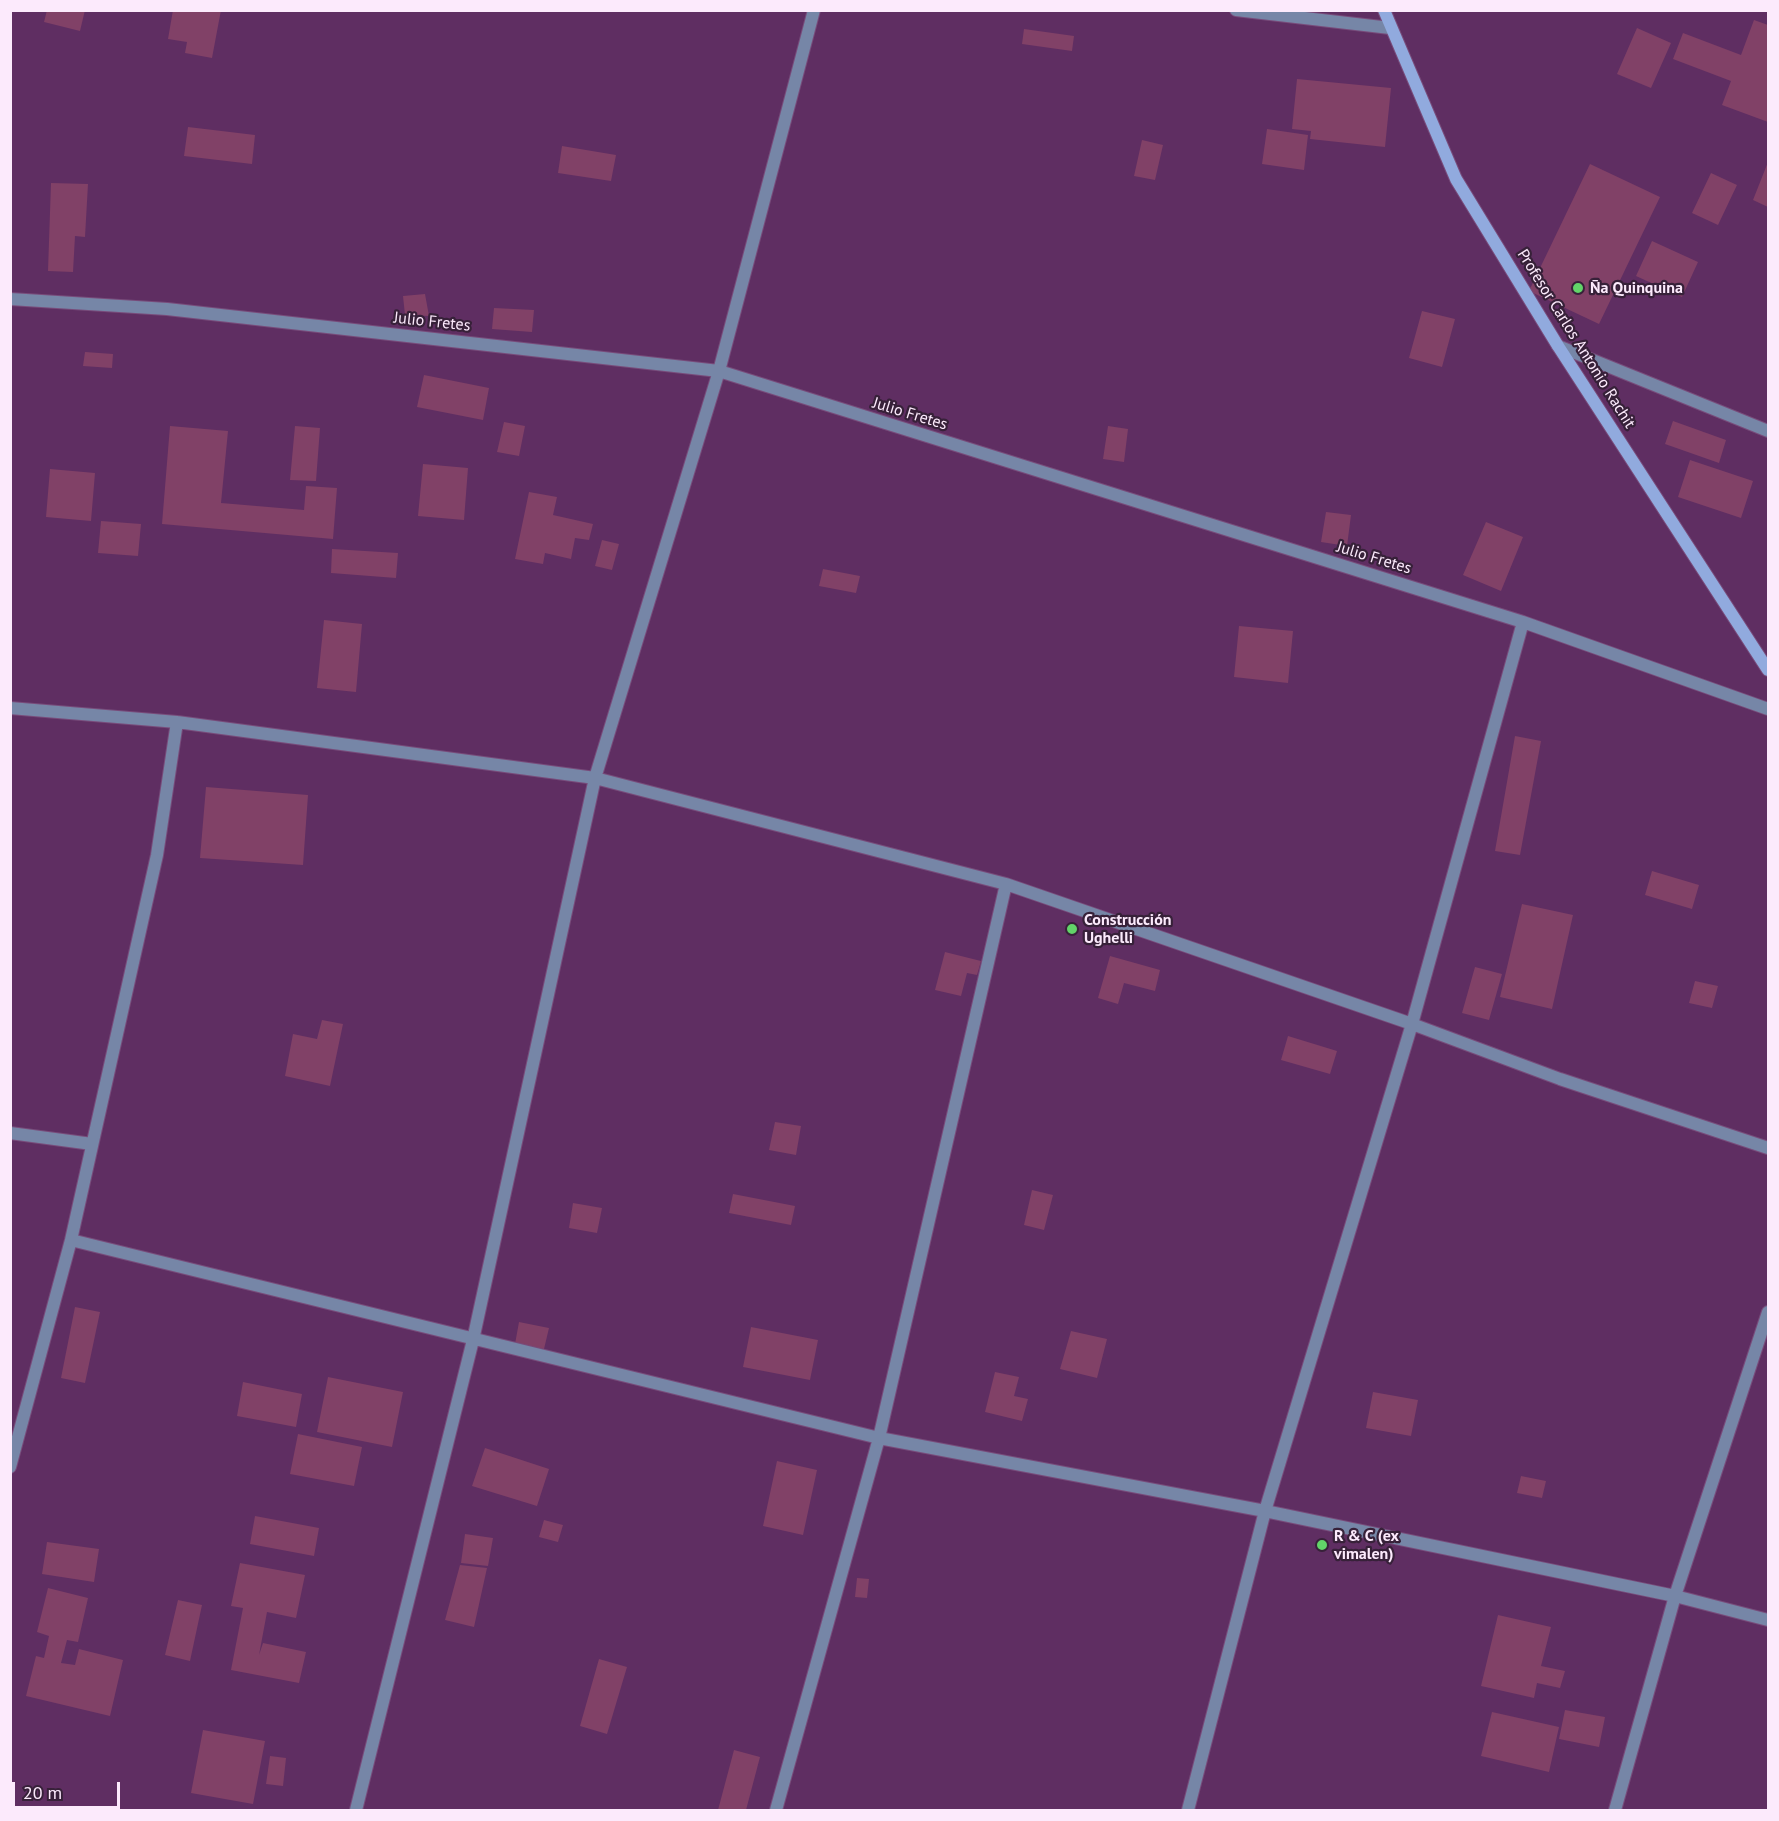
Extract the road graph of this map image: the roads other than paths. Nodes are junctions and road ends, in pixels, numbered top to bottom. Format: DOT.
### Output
graph roads {
  1 [pos="814,10"];
  2 [pos="1236,10"];
  3 [pos="1384,10"];
  4 [pos="1390,28"];
  5 [pos="10,299"];
  6 [pos="1558,346"];
  7 [pos="718,371"];
  8 [pos="1768,432"];
  9 [pos="1522,622"];
  10 [pos="1768,670"];
  11 [pos="10,708"];
  12 [pos="1768,709"];
  13 [pos="177,722"];
  14 [pos="595,778"];
  15 [pos="1006,884"];
  16 [pos="1412,1024"];
  17 [pos="10,1133"];
  18 [pos="92,1144"];
  19 [pos="1768,1148"];
  20 [pos="71,1240"];
  21 [pos="1768,1312"];
  22 [pos="473,1340"];
  23 [pos="879,1438"];
  24 [pos="10,1467"];
  25 [pos="1265,1511"];
  26 [pos="1675,1596"];
  27 [pos="1768,1620"];
  28 [pos="356,1810"];
  29 [pos="776,1810"];
  30 [pos="1188,1810"];
  31 [pos="1615,1810"];
  1 -- 7 [label="street"];
  2 -- 4 [label="street"];
  3 -- 4 [label="main road, Profesor Carlos Antonio Rachit"];
  4 -- 6 [label="main road, Profesor Carlos Antonio Rachit"];
  5 -- 7 [label="street, Julio Fretes"];
  6 -- 8 [label="street"];
  6 -- 10 [label="main road, Profesor Carlos Antonio Rachit"];
  7 -- 9 [label="street, Julio Fretes"];
  7 -- 14 [label="street"];
  9 -- 12 [label="street, Julio Fretes"];
  9 -- 16 [label="street"];
  11 -- 13 [label="street"];
  13 -- 14 [label="street"];
  13 -- 18 [label="street"];
  14 -- 15 [label="street"];
  14 -- 22 [label="street"];
  15 -- 16 [label="street"];
  15 -- 23 [label="street"];
  16 -- 19 [label="street"];
  16 -- 25 [label="street"];
  17 -- 18 [label="street"];
  18 -- 20 [label="street"];
  20 -- 22 [label="street"];
  20 -- 24 [label="street"];
  21 -- 26 [label="street"];
  22 -- 23 [label="street"];
  22 -- 28 [label="street"];
  23 -- 25 [label="street"];
  23 -- 29 [label="street"];
  25 -- 26 [label="street"];
  25 -- 30 [label="street"];
  26 -- 27 [label="street"];
  26 -- 31 [label="street"];
}
